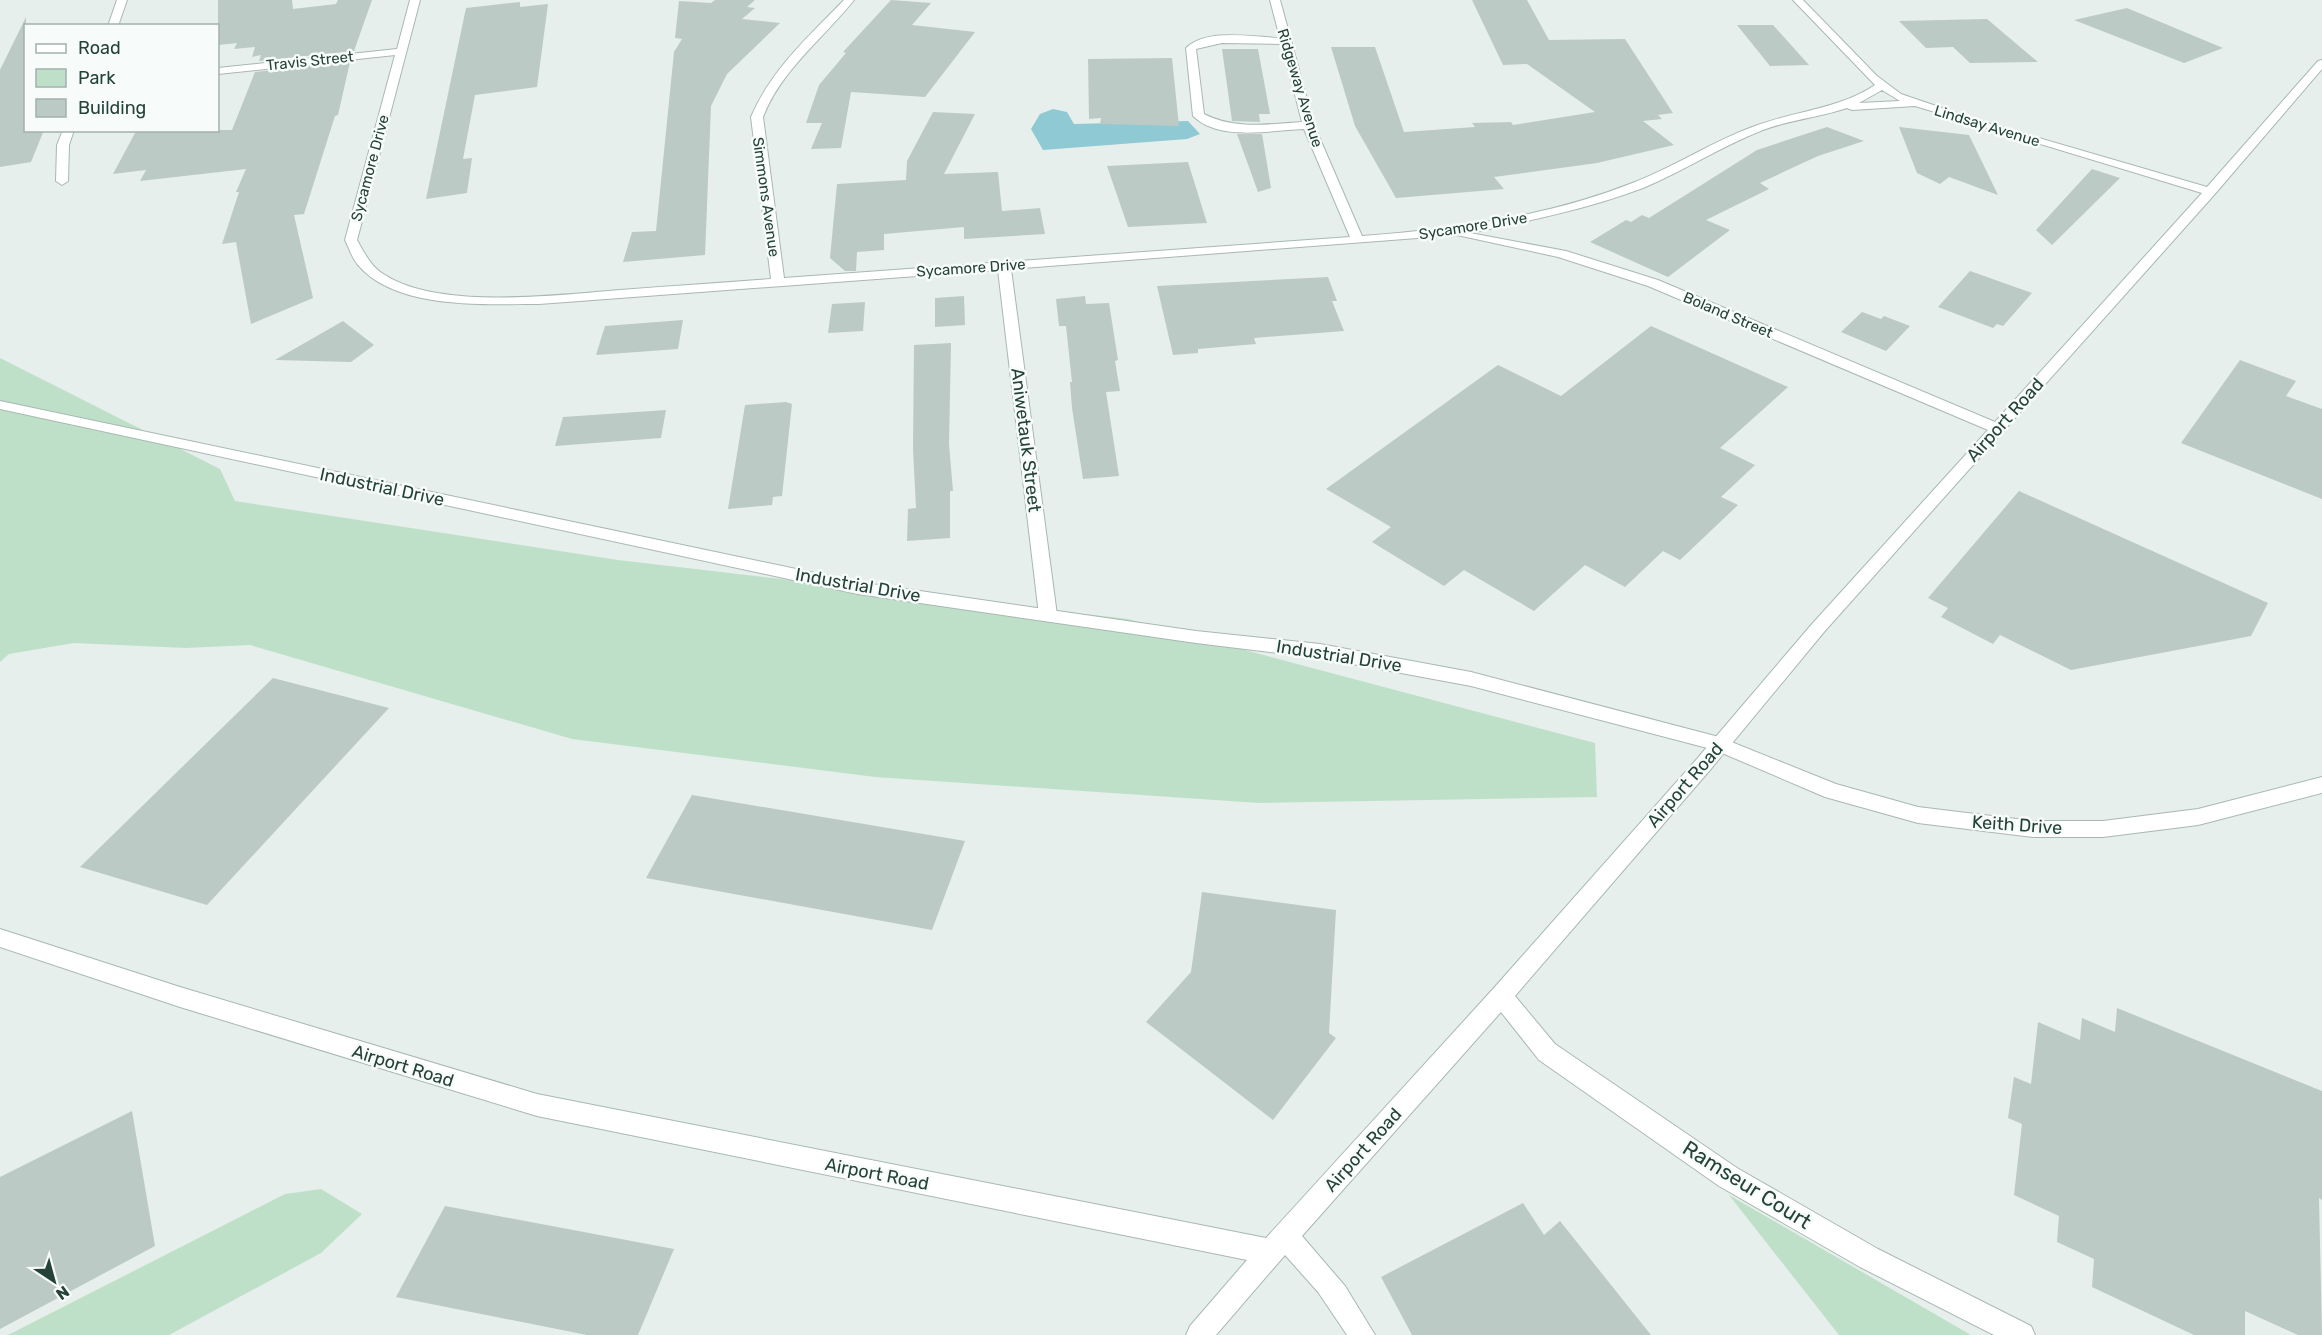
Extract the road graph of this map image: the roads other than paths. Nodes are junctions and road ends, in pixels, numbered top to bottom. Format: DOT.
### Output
graph roads {
  1 [pos="123,0"];
  2 [pos="416,0"];
  3 [pos="849,0"];
  4 [pos="1275,0"];
  5 [pos="1798,0"];
  6 [pos="114,24"];
  7 [pos="1285,41"];
  8 [pos="402,51"];
  9 [pos="2322,63"];
  10 [pos="219,70"];
  11 [pos="1881,86"];
  12 [pos="1915,103"];
  13 [pos="1842,106"];
  14 [pos="1308,125"];
  15 [pos="68,132"];
  16 [pos="62,181"];
  17 [pos="2210,192"];
  18 [pos="1450,233"];
  19 [pos="1358,240"];
  20 [pos="1004,266"];
  21 [pos="778,282"];
  22 [pos="0,405"];
  23 [pos="1997,428"];
  24 [pos="1048,615"];
  25 [pos="1719,744"];
  26 [pos="2322,785"];
  27 [pos="0,938"];
  28 [pos="1501,996"];
  29 [pos="1278,1244"];
  30 [pos="1199,1335"];
  31 [pos="1362,1335"];
  32 [pos="2022,1335"];
  1 -- 6 [label="street"];
  2 -- 8 [label="street, Sycamore Drive"];
  3 -- 21 [label="street, Simmons Avenue"];
  4 -- 7 [label="street, Ridgeway Avenue"];
  5 -- 11 [label="street, Lindsay Avenue"];
  7 -- 14 [label="street, Ridgeway Avenue"];
  7 -- 14 [label="street"];
  8 -- 10 [label="street, Travis Street"];
  8 -- 21 [label="street, Sycamore Drive"];
  9 -- 17 [label="street, Airport Road"];
  11 -- 12 [label="street, Lindsay Avenue"];
  11 -- 13 [label="street, Sycamore Drive"];
  12 -- 13 [label="street, Sycamore Drive"];
  12 -- 17 [label="street, Lindsay Avenue"];
  13 -- 18 [label="street, Sycamore Drive"];
  14 -- 19 [label="street, Ridgeway Avenue"];
  15 -- 16 [label="street"];
  17 -- 23 [label="street, Airport Road"];
  18 -- 19 [label="street, Sycamore Drive"];
  18 -- 23 [label="street, Boland Street"];
  19 -- 20 [label="street, Sycamore Drive"];
  20 -- 21 [label="street, Sycamore Drive"];
  20 -- 24 [label="street, Aniwetauk Street"];
  22 -- 24 [label="street, Industrial Drive"];
  23 -- 25 [label="street, Airport Road"];
  24 -- 25 [label="street, Industrial Drive"];
  25 -- 26 [label="street, Keith Drive"];
  25 -- 28 [label="street, Airport Road"];
  27 -- 29 [label="street, Airport Road"];
  28 -- 29 [label="street, Airport Road"];
  28 -- 32 [label="street, Ramseur Court"];
  29 -- 30 [label="street"];
  29 -- 31 [label="street"];
}
